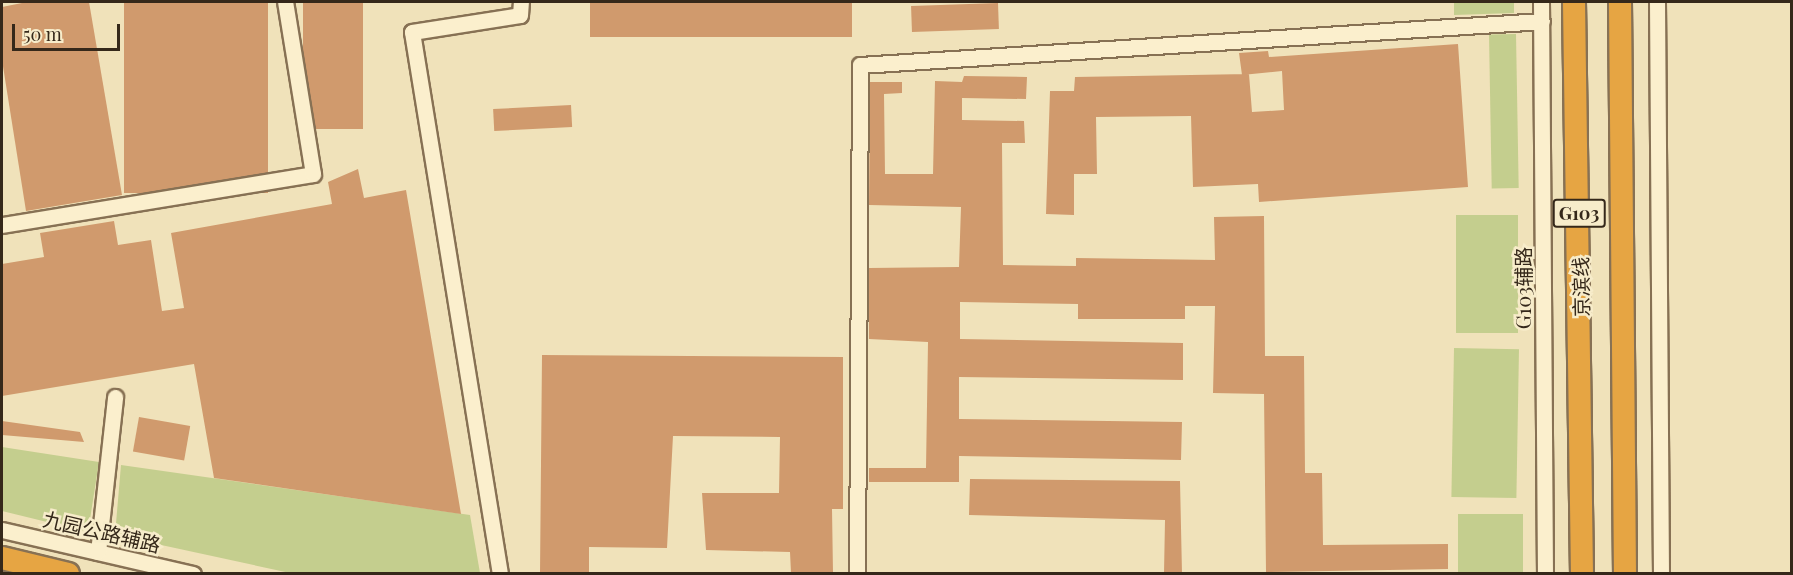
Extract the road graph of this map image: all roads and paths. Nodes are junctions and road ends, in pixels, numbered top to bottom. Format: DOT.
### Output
graph roads {
  1 [pos="285,2"];
  2 [pos="521,2"];
  3 [pos="1541,2"];
  4 [pos="1575,2"];
  5 [pos="1620,2"];
  6 [pos="1657,2"];
  7 [pos="1542,21"];
  8 [pos="2,225"];
  9 [pos="115,397"];
  10 [pos="2,530"];
  11 [pos="98,552"];
  12 [pos="2,558"];
  13 [pos="68,573"];
  14 [pos="193,573"];
  15 [pos="500,573"];
  16 [pos="857,573"];
  17 [pos="1545,573"];
  18 [pos="1582,573"];
  19 [pos="1625,573"];
  20 [pos="1661,573"];
  1 -- 8 [label="street"];
  2 -- 15 [label="street"];
  3 -- 7 [label="street, G103辅路"];
  4 -- 18 [label="highway, 京滨线 / G103"];
  5 -- 19 [label="highway, G103"];
  6 -- 20 [label="street"];
  7 -- 16 [label="street"];
  7 -- 17 [label="street, G103辅路"];
  9 -- 11 [label="street"];
  10 -- 11 [label="street, 九园公路辅路"];
  11 -- 14 [label="street, 九园公路辅路"];
  12 -- 13 [label="highway"];
}
